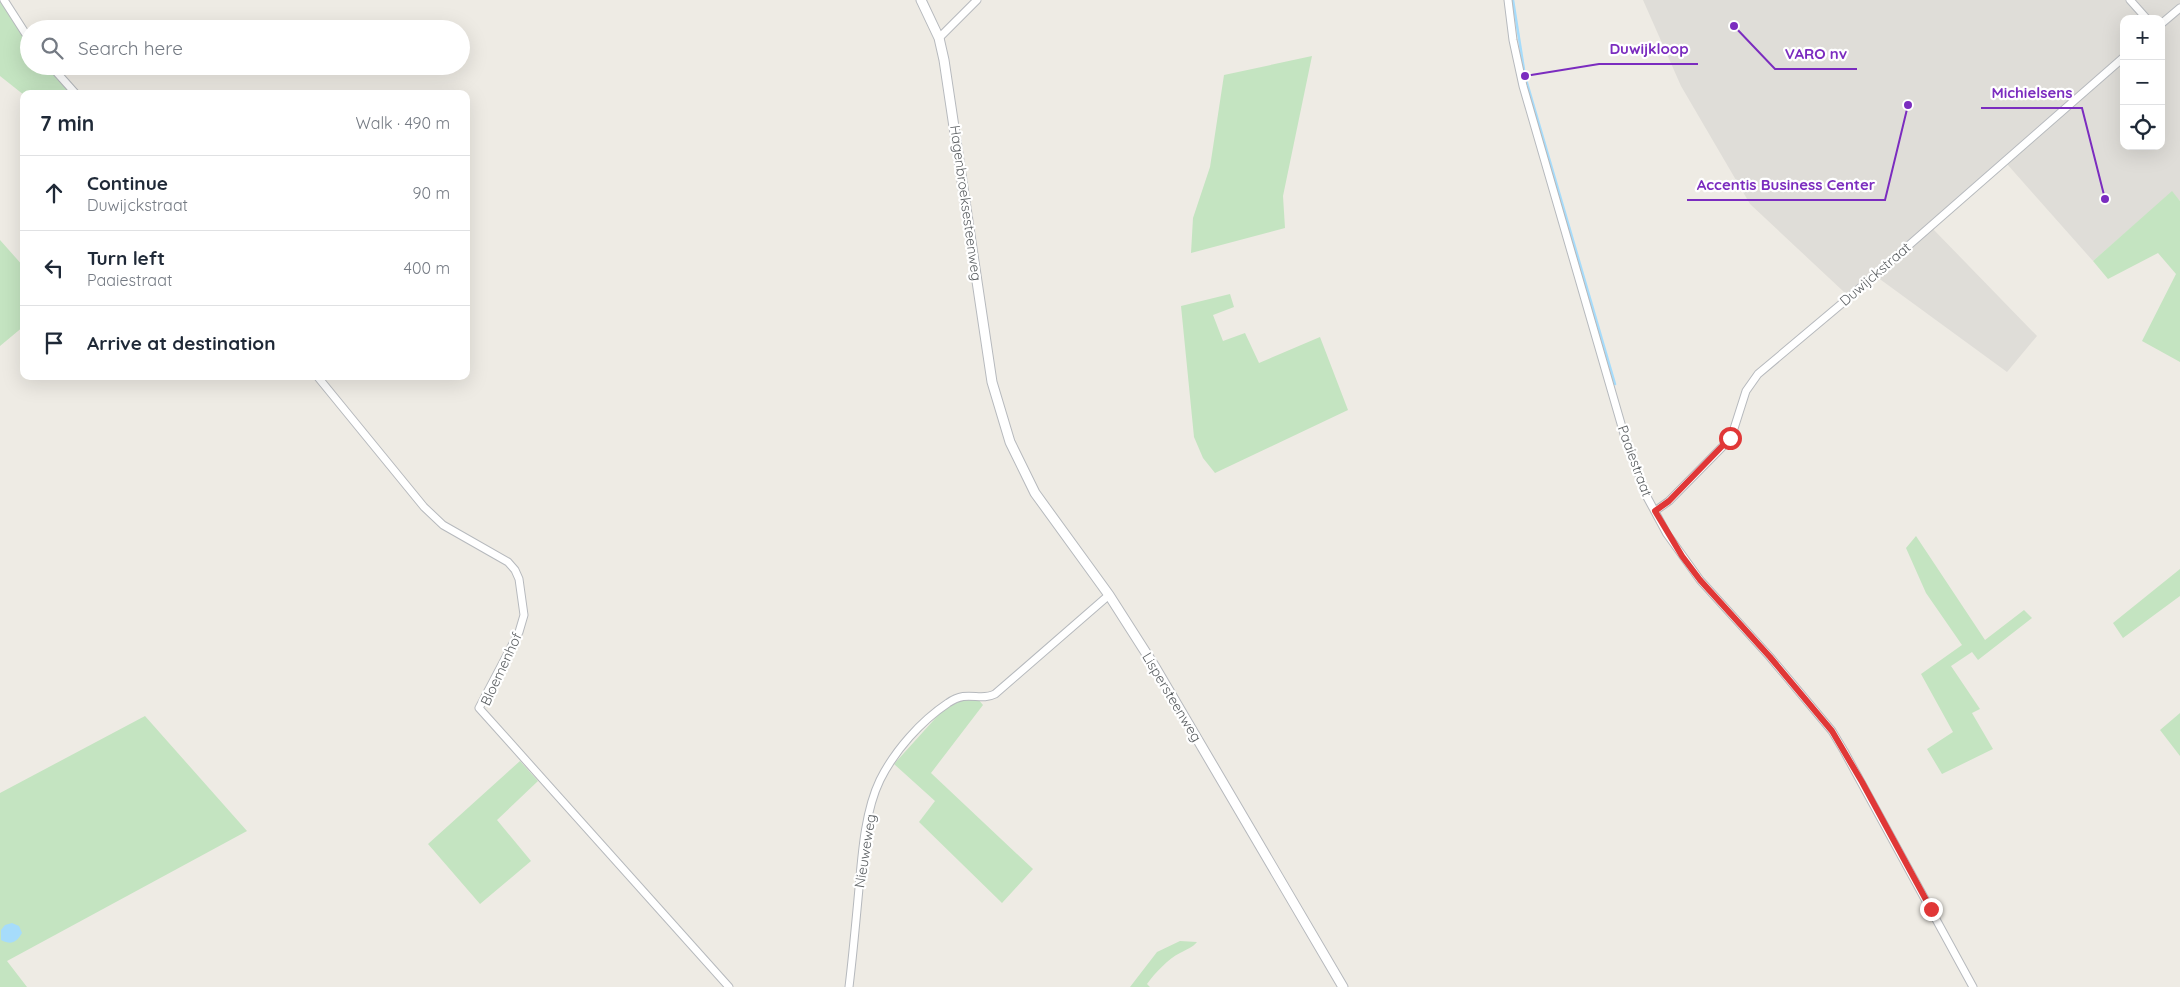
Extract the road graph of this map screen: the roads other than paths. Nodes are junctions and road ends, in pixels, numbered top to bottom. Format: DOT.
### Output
graph roads {
  1 [pos="4,0"];
  2 [pos="921,0"];
  3 [pos="977,0"];
  4 [pos="1508,0"];
  5 [pos="2130,0"];
  6 [pos="2180,8"];
  7 [pos="2143,15"];
  8 [pos="2165,21"];
  9 [pos="20,26"];
  10 [pos="939,38"];
  11 [pos="2121,60"];
  12 [pos="59,75"];
  13 [pos="72,90"];
  14 [pos="320,380"];
  15 [pos="1000,410"];
  16 [pos="1655,511"];
  17 [pos="1109,595"];
  18 [pos="729,987"];
  19 [pos="850,987"];
  20 [pos="1343,987"];
  21 [pos="1973,987"];
  1 -- 9 [label="street"];
  2 -- 10 [label="street, Hagenbroeksesteenweg"];
  3 -- 10 [label="street"];
  4 -- 16 [label="street, Paaiestraat"];
  5 -- 7 [label="street"];
  6 -- 8 [label="street"];
  10 -- 15 [label="street, Hagenbroeksesteenweg"];
  11 -- 16 [label="street, Duwijckstraat"];
  12 -- 13 [label="street"];
  14 -- 18 [label="street, Bloemenhof"];
  15 -- 17 [label="street, Lispersteenweg"];
  16 -- 21 [label="street, Paaiestraat"];
  17 -- 19 [label="street, Nieuweweg"];
  17 -- 20 [label="street, Lispersteenweg"];
}
